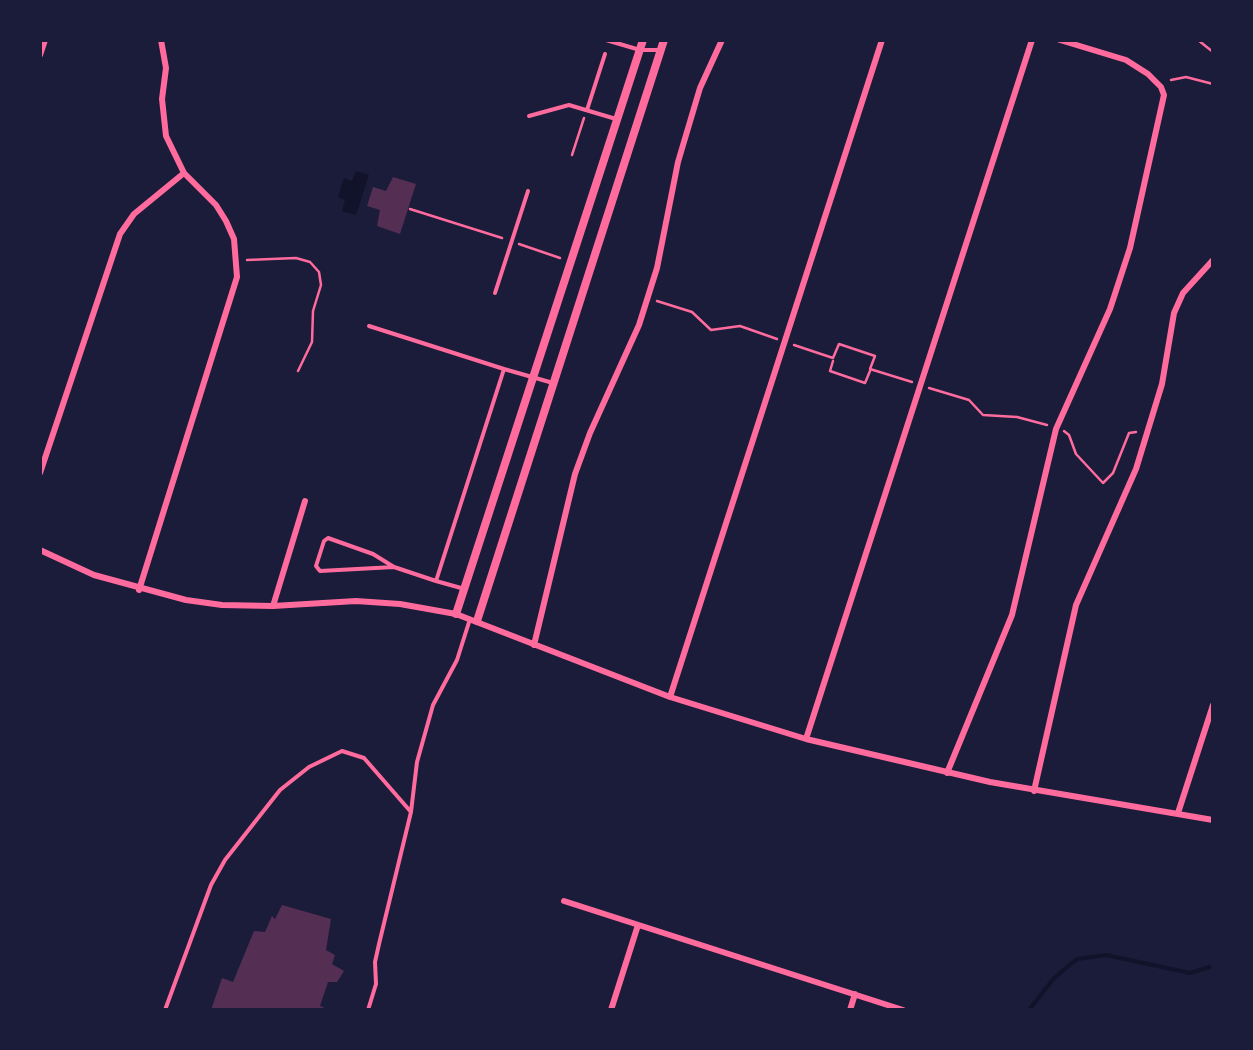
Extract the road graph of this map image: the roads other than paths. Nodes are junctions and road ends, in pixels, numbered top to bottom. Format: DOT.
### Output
graph roads {
  1 [pos="45,40"];
  2 [pos="161,40"];
  3 [pos="608,40"];
  4 [pos="643,40"];
  5 [pos="664,40"];
  6 [pos="722,40"];
  7 [pos="882,40"];
  8 [pos="1032,40"];
  9 [pos="1060,40"];
  10 [pos="640,50"];
  11 [pos="660,50"];
  12 [pos="605,54"];
  13 [pos="40,55"];
  14 [pos="587,110"];
  15 [pos="529,116"];
  16 [pos="618,120"];
  17 [pos="184,173"];
  18 [pos="528,191"];
  19 [pos="1213,260"];
  20 [pos="495,292"];
  21 [pos="369,326"];
  22 [pos="504,369"];
  23 [pos="534,378"];
  24 [pos="554,383"];
  25 [pos="40,473"];
  26 [pos="305,501"];
  27 [pos="40,550"];
  28 [pos="394,568"];
  29 [pos="436,581"];
  30 [pos="139,590"];
  31 [pos="465,590"];
  32 [pos="273,606"];
  33 [pos="456,614"];
  34 [pos="474,620"];
  35 [pos="534,644"];
  36 [pos="670,697"];
  37 [pos="1213,705"];
  38 [pos="806,740"];
  39 [pos="947,773"];
  40 [pos="1034,791"];
  41 [pos="410,812"];
  42 [pos="1178,813"];
  43 [pos="1213,820"];
  44 [pos="564,901"];
  45 [pos="638,925"];
  46 [pos="855,994"];
  47 [pos="165,1010"];
  48 [pos="368,1010"];
  49 [pos="612,1010"];
  50 [pos="850,1010"];
  51 [pos="903,1010"];
  1 -- 13 [label="street"];
  2 -- 17 [label="street"];
  3 -- 10 [label="lane"];
  4 -- 10 [label="street"];
  5 -- 11 [label="street"];
  6 -- 35 [label="street"];
  7 -- 36 [label="street"];
  8 -- 38 [label="street"];
  9 -- 39 [label="street"];
  10 -- 11 [label="lane"];
  10 -- 16 [label="street"];
  11 -- 24 [label="street"];
  12 -- 14 [label="lane"];
  14 -- 15 [label="lane"];
  14 -- 16 [label="lane"];
  16 -- 23 [label="street"];
  17 -- 25 [label="street"];
  17 -- 30 [label="street"];
  18 -- 20 [label="lane"];
  19 -- 40 [label="street"];
  21 -- 22 [label="lane"];
  22 -- 23 [label="lane"];
  22 -- 29 [label="lane"];
  23 -- 24 [label="lane"];
  23 -- 31 [label="street"];
  24 -- 34 [label="street"];
  26 -- 32 [label="street"];
  27 -- 30 [label="street"];
  28 -- 28 [label="lane"];
  28 -- 29 [label="lane"];
  29 -- 31 [label="lane"];
  30 -- 32 [label="street"];
  31 -- 33 [label="street"];
  32 -- 33 [label="street"];
  33 -- 34 [label="street"];
  34 -- 35 [label="street"];
  34 -- 41 [label="lane"];
  35 -- 36 [label="street"];
  36 -- 38 [label="street"];
  37 -- 42 [label="street"];
  38 -- 39 [label="street"];
  39 -- 40 [label="street"];
  40 -- 42 [label="street"];
  41 -- 47 [label="lane"];
  41 -- 48 [label="lane"];
  42 -- 43 [label="street"];
  44 -- 45 [label="street"];
  45 -- 46 [label="street"];
  45 -- 49 [label="street"];
  46 -- 50 [label="street"];
  46 -- 51 [label="street"];
}
